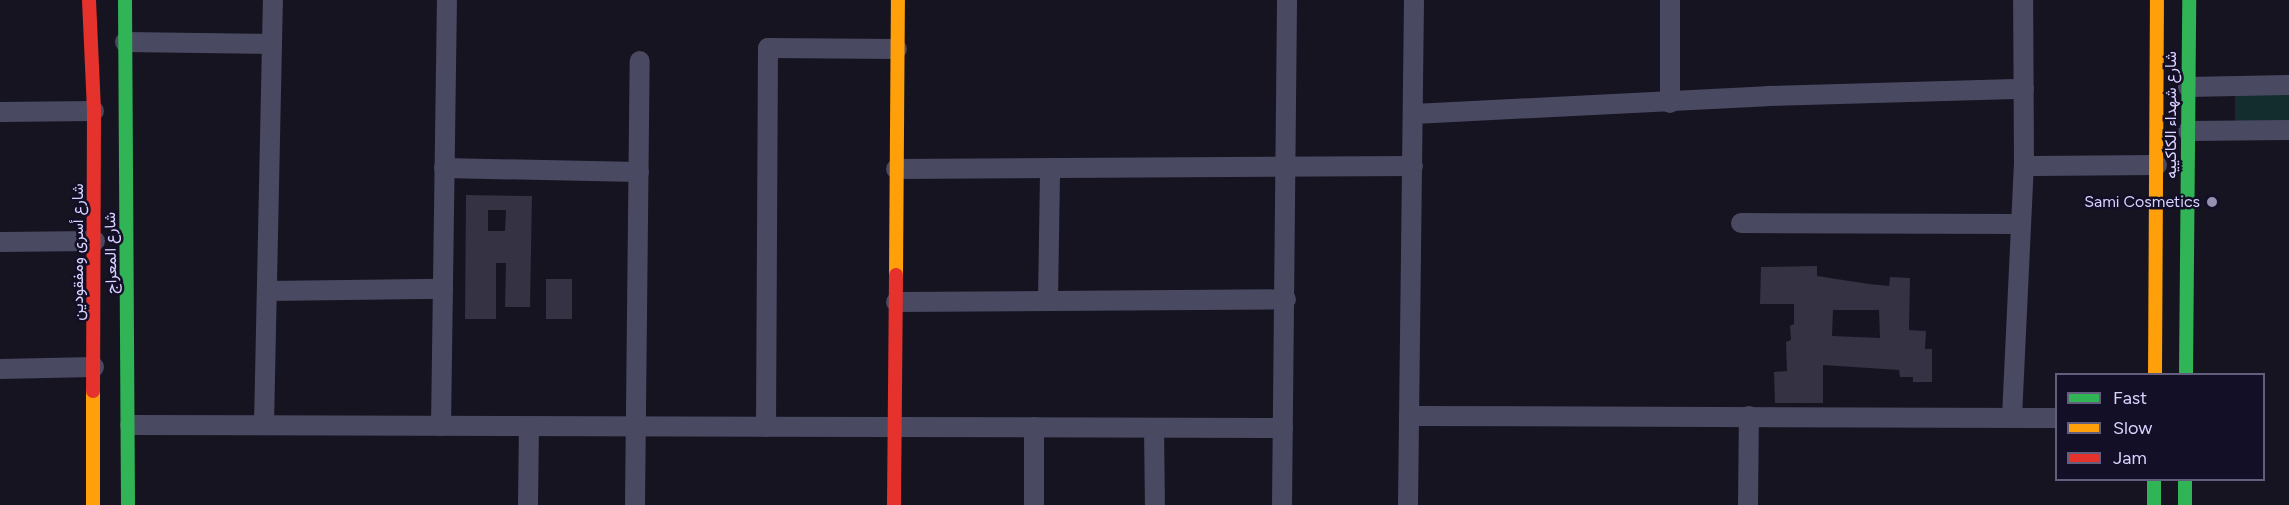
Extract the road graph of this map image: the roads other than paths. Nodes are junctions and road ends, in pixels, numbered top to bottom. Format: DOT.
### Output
graph roads {
  1 [pos="89,0"];
  2 [pos="125,0"];
  3 [pos="273,0"];
  4 [pos="447,0"];
  5 [pos="897,0"];
  6 [pos="1287,0"];
  7 [pos="1414,0"];
  8 [pos="1670,0"];
  9 [pos="2023,0"];
  10 [pos="2157,0"];
  11 [pos="2189,0"];
  12 [pos="125,42"];
  13 [pos="272,44"];
  14 [pos="897,49"];
  15 [pos="640,61"];
  16 [pos="2289,85"];
  17 [pos="2188,87"];
  18 [pos="2024,89"];
  19 [pos="1670,103"];
  20 [pos="94,111"];
  21 [pos="0,112"];
  22 [pos="1414,114"];
  23 [pos="2289,130"];
  24 [pos="2187,131"];
  25 [pos="2157,165"];
  26 [pos="1287,166"];
  27 [pos="1413,166"];
  28 [pos="2024,166"];
  29 [pos="444,168"];
  30 [pos="896,169"];
  31 [pos="639,171"];
  32 [pos="1050,171"];
  33 [pos="1741,224"];
  34 [pos="2021,224"];
  35 [pos="95,241"];
  36 [pos="0,242"];
  37 [pos="443,289"];
  38 [pos="267,291"];
  39 [pos="1286,299"];
  40 [pos="1048,301"];
  41 [pos="896,302"];
  42 [pos="94,367"];
  43 [pos="0,369"];
  44 [pos="2155,373"];
  45 [pos="2186,373"];
  46 [pos="1409,416"];
  47 [pos="1749,416"];
  48 [pos="2012,417"];
  49 [pos="2055,418"];
  50 [pos="130,425"];
  51 [pos="264,425"];
  52 [pos="441,426"];
  53 [pos="529,426"];
  54 [pos="636,426"];
  55 [pos="766,426"];
  56 [pos="895,427"];
  57 [pos="1034,427"];
  58 [pos="1155,428"];
  59 [pos="1283,428"];
  60 [pos="2154,481"];
  61 [pos="2185,481"];
  62 [pos="93,505"];
  63 [pos="128,505"];
  64 [pos="528,505"];
  65 [pos="635,505"];
  66 [pos="894,505"];
  67 [pos="1034,505"];
  68 [pos="1155,505"];
  69 [pos="1282,505"];
  70 [pos="1408,505"];
  71 [pos="1748,505"];
  72 [pos="2154,505"];
  73 [pos="2185,505"];
  1 -- 20 [label="street, شارع أسرى ومفقودين"];
  2 -- 12 [label="street, شارع المعراج"];
  3 -- 13 [label="street"];
  4 -- 29 [label="street"];
  5 -- 14 [label="street"];
  6 -- 26 [label="street"];
  7 -- 22 [label="street"];
  8 -- 19 [label="street"];
  9 -- 18 [label="street"];
  10 -- 25 [label="street"];
  11 -- 17 [label="street, شارع شهداء الكاكييه"];
  12 -- 13 [label="street"];
  12 -- 50 [label="street, شارع المعراج"];
  13 -- 38 [label="street"];
  14 -- 30 [label="street"];
  14 -- 55 [label="street"];
  15 -- 31 [label="street"];
  16 -- 17 [label="street"];
  17 -- 24 [label="street, شارع شهداء الكاكييه"];
  18 -- 19 [label="street"];
  18 -- 28 [label="street"];
  19 -- 22 [label="street"];
  20 -- 21 [label="street"];
  20 -- 35 [label="street, شارع أسرى ومفقودين"];
  22 -- 27 [label="street"];
  23 -- 24 [label="street"];
  24 -- 45 [label="street, شارع شهداء الكاكييه"];
  25 -- 28 [label="street"];
  25 -- 44 [label="street"];
  26 -- 27 [label="street"];
  26 -- 32 [label="street"];
  26 -- 39 [label="street"];
  27 -- 46 [label="street"];
  28 -- 34 [label="street"];
  29 -- 31 [label="street"];
  29 -- 37 [label="street"];
  30 -- 32 [label="street"];
  30 -- 41 [label="street"];
  31 -- 54 [label="street"];
  32 -- 40 [label="street"];
  33 -- 34 [label="street"];
  34 -- 48 [label="street"];
  35 -- 36 [label="street"];
  35 -- 42 [label="street, شارع أسرى ومفقودين"];
  37 -- 38 [label="street"];
  37 -- 52 [label="street"];
  38 -- 51 [label="street"];
  39 -- 40 [label="street"];
  39 -- 59 [label="street"];
  40 -- 41 [label="street"];
  41 -- 56 [label="street"];
  42 -- 43 [label="street"];
  42 -- 62 [label="street, شارع أسرى ومفقودين"];
  46 -- 47 [label="street"];
  46 -- 70 [label="street"];
  47 -- 48 [label="street"];
  47 -- 71 [label="street"];
  48 -- 49 [label="street"];
  50 -- 51 [label="street"];
  50 -- 63 [label="street, شارع المعراج"];
  51 -- 52 [label="street"];
  52 -- 53 [label="street"];
  53 -- 54 [label="street"];
  53 -- 64 [label="street"];
  54 -- 55 [label="street"];
  54 -- 65 [label="street"];
  55 -- 56 [label="street"];
  56 -- 57 [label="street"];
  56 -- 66 [label="street"];
  57 -- 58 [label="street"];
  57 -- 67 [label="street"];
  58 -- 59 [label="street"];
  58 -- 68 [label="street"];
  59 -- 69 [label="street"];
  60 -- 72 [label="street"];
  61 -- 73 [label="street"];
}
